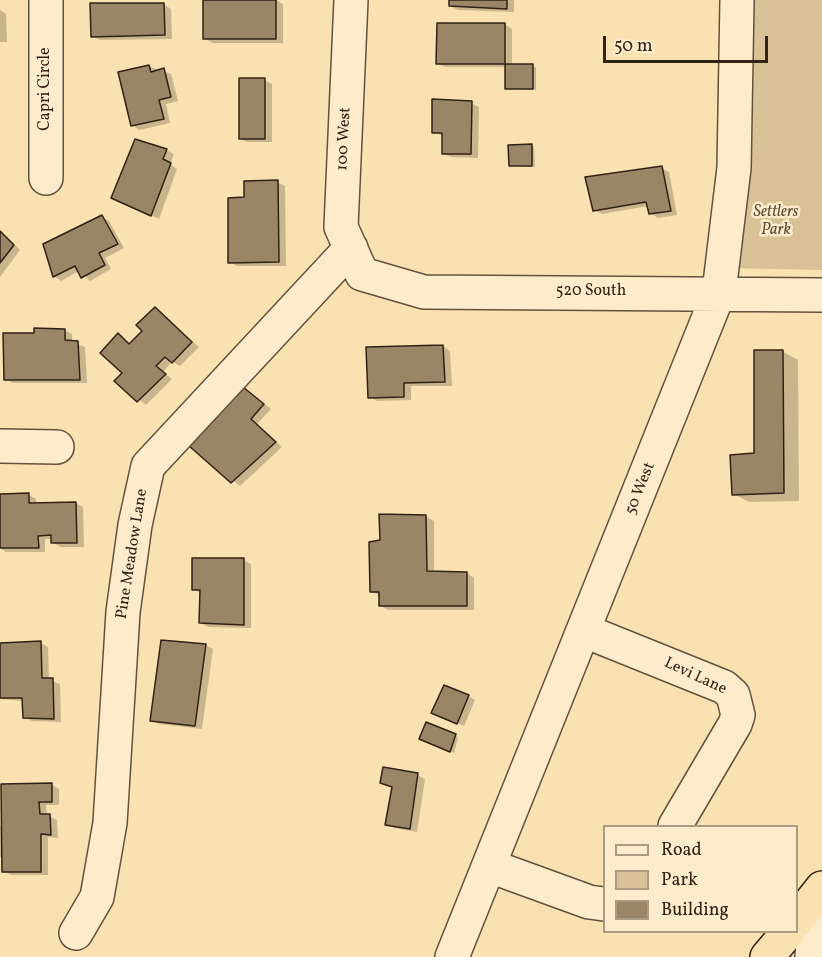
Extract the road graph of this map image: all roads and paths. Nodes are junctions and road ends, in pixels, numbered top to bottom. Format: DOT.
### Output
graph roads {
  1 [pos="46,0"];
  2 [pos="351,0"];
  3 [pos="737,0"];
  4 [pos="46,178"];
  5 [pos="356,261"];
  6 [pos="719,292"];
  7 [pos="822,295"];
  8 [pos="0,446"];
  9 [pos="57,447"];
  10 [pos="585,631"];
  11 [pos="676,825"];
  12 [pos="490,866"];
  13 [pos="811,903"];
  14 [pos="603,904"];
  15 [pos="76,933"];
  16 [pos="787,933"];
  17 [pos="452,957"];
  18 [pos="767,957"];
  19 [pos="812,957"];
  1 -- 4 [label="street, Capri Circle"];
  2 -- 5 [label="street, 100 West"];
  3 -- 6 [label="street, 50 West"];
  5 -- 6 [label="street, 520 South"];
  5 -- 15 [label="street, Pine Meadow Lane"];
  6 -- 7 [label="street, 520 South"];
  6 -- 10 [label="street, 50 West"];
  8 -- 9 [label="street"];
  10 -- 11 [label="street, Levi Lane"];
  10 -- 12 [label="street, 50 West"];
  12 -- 14 [label="street"];
  12 -- 17 [label="street, 50 West"];
  13 -- 19 [label="street"];
  16 -- 18 [label="highway"];
}
